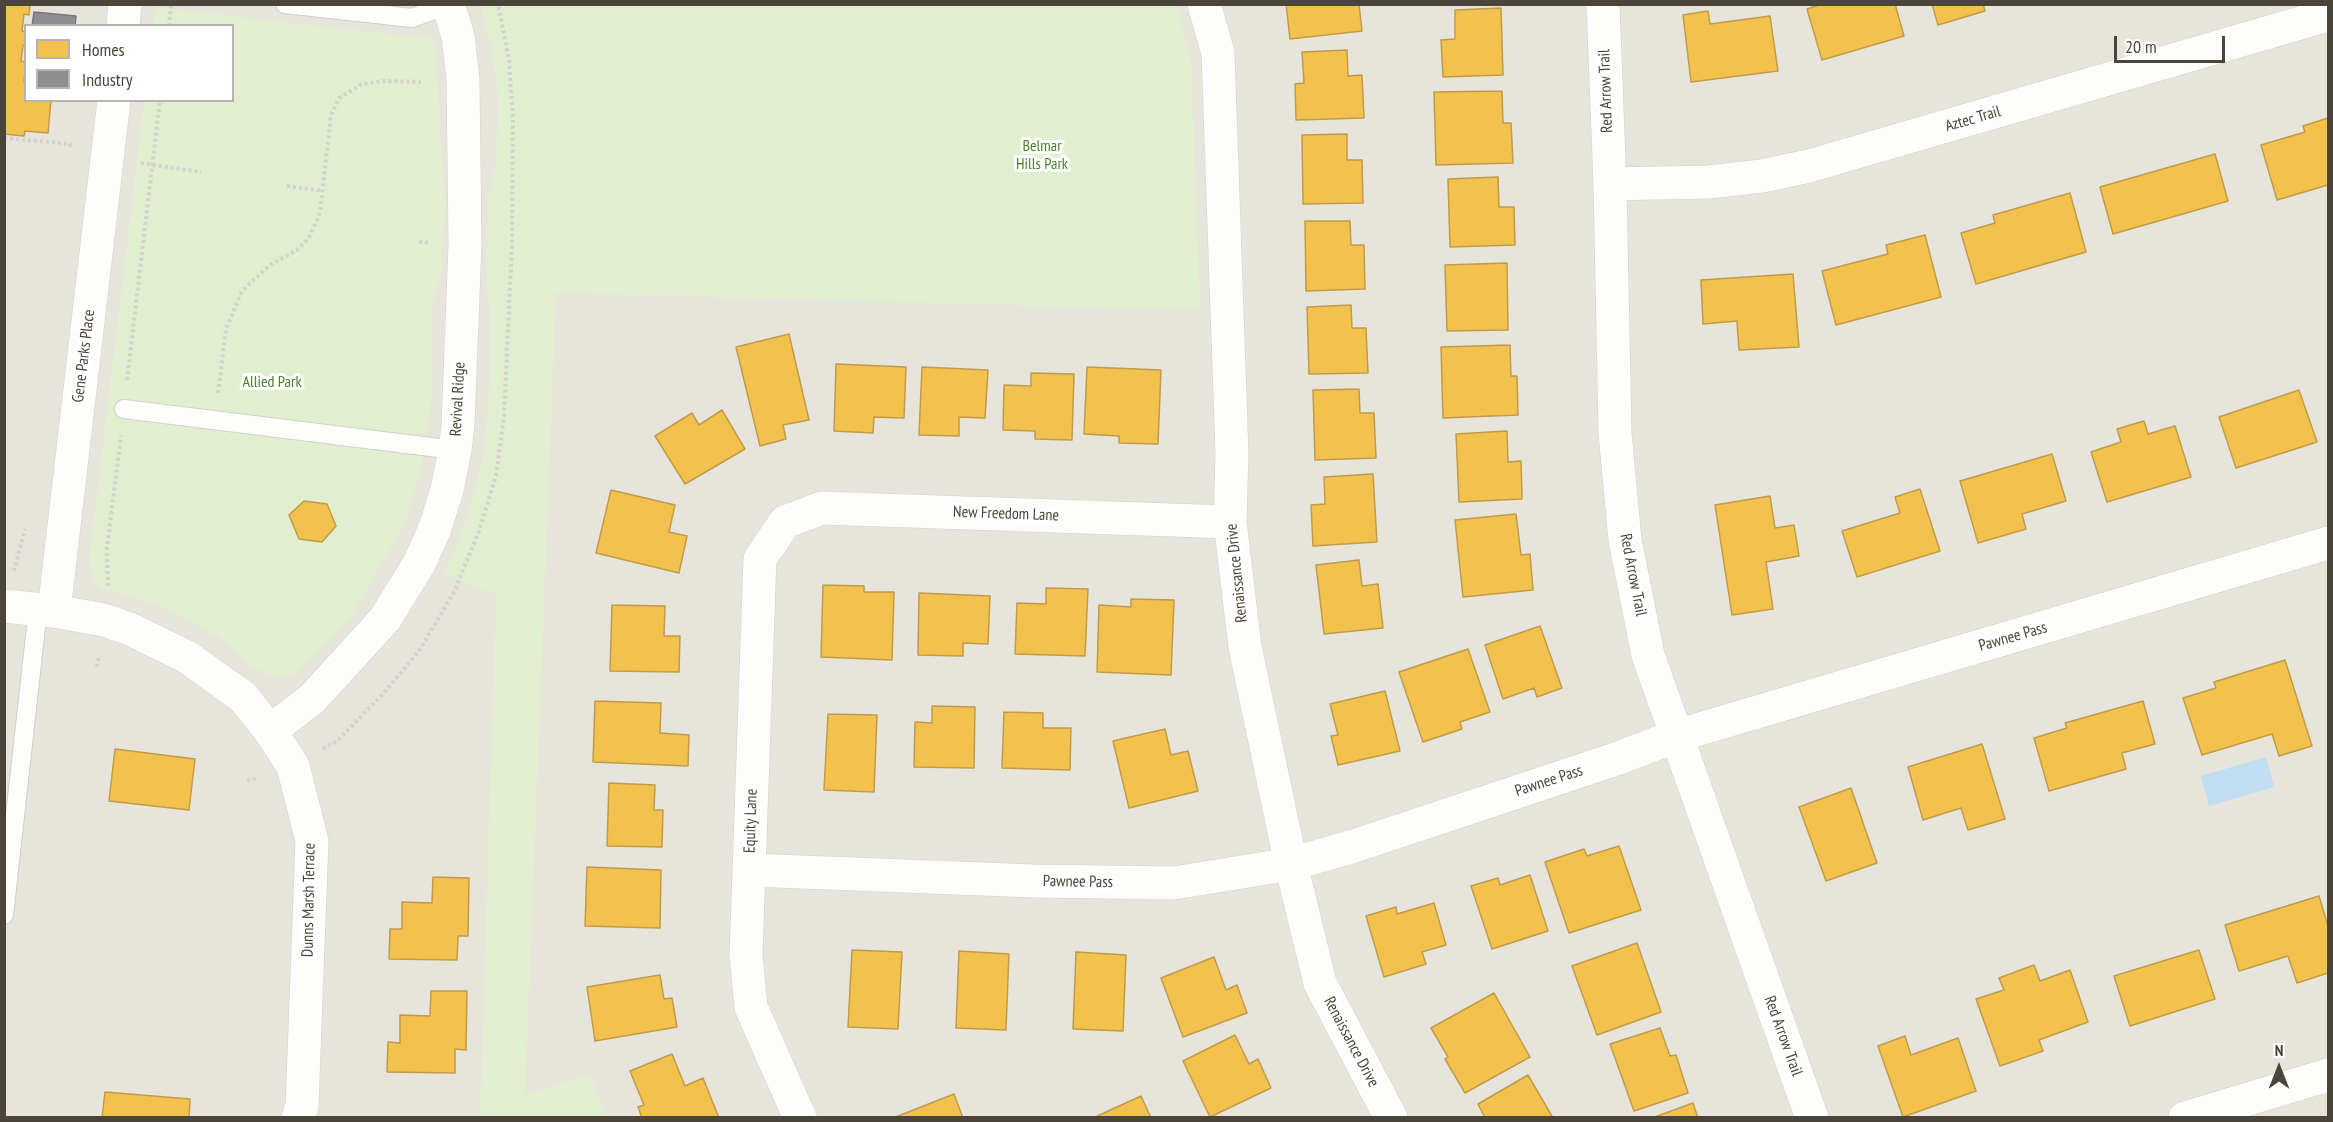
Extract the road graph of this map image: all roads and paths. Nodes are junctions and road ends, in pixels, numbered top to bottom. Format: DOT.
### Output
graph roads {
  1 [pos="125,4"];
  2 [pos="171,4"];
  3 [pos="285,4"];
  4 [pos="1204,4"];
  5 [pos="1603,4"];
  6 [pos="448,5"];
  7 [pos="2328,15"];
  8 [pos="123,24"];
  9 [pos="169,24"];
  10 [pos="421,82"];
  11 [pos="114,102"];
  12 [pos="4,138"];
  13 [pos="69,155"];
  14 [pos="1610,184"];
  15 [pos="287,186"];
  16 [pos="322,191"];
  17 [pos="124,409"];
  18 [pos="214,420"];
  19 [pos="455,450"];
  20 [pos="785,522"];
  21 [pos="1230,522"];
  22 [pos="26,524"];
  23 [pos="2328,543"];
  24 [pos="27,608"];
  25 [pos="270,731"];
  26 [pos="1676,736"];
  27 [pos="1291,864"];
  28 [pos="750,870"];
  29 [pos="4,915"];
  30 [pos="2328,1075"];
  31 [pos="298,1118"];
  32 [pos="800,1118"];
  33 [pos="1391,1118"];
  34 [pos="1812,1118"];
  35 [pos="2185,1118"];
  1 -- 8 [label="street"];
  2 -- 9 [label="path"];
  3 -- 6 [label="lane"];
  4 -- 21 [label="street, Renaissance Drive"];
  5 -- 14 [label="street, Red Arrow Trail"];
  6 -- 19 [label="street, Revival Ridge"];
  7 -- 14 [label="street, Aztec Trail"];
  10 -- 16 [label="path"];
  11 -- 24 [label="street, Gene Parks Place"];
  12 -- 13 [label="path"];
  14 -- 26 [label="street, Red Arrow Trail"];
  15 -- 16 [label="path"];
  16 -- 18 [label="path"];
  17 -- 18 [label="lane"];
  18 -- 19 [label="lane"];
  19 -- 25 [label="street, Revival Ridge"];
  20 -- 21 [label="street, New Freedom Lane"];
  20 -- 28 [label="street, Equity Lane"];
  21 -- 27 [label="street, Renaissance Drive"];
  22 -- 24 [label="path"];
  23 -- 26 [label="street, Pawnee Pass"];
  24 -- 25 [label="street, Dunns Marsh Terrace"];
  24 -- 29 [label="lane"];
  25 -- 31 [label="street, Dunns Marsh Terrace"];
  26 -- 27 [label="street, Pawnee Pass"];
  26 -- 34 [label="street, Red Arrow Trail"];
  27 -- 28 [label="street, Pawnee Pass"];
  27 -- 33 [label="street, Renaissance Drive"];
  28 -- 32 [label="street, Equity Lane"];
  30 -- 35 [label="street"];
}
